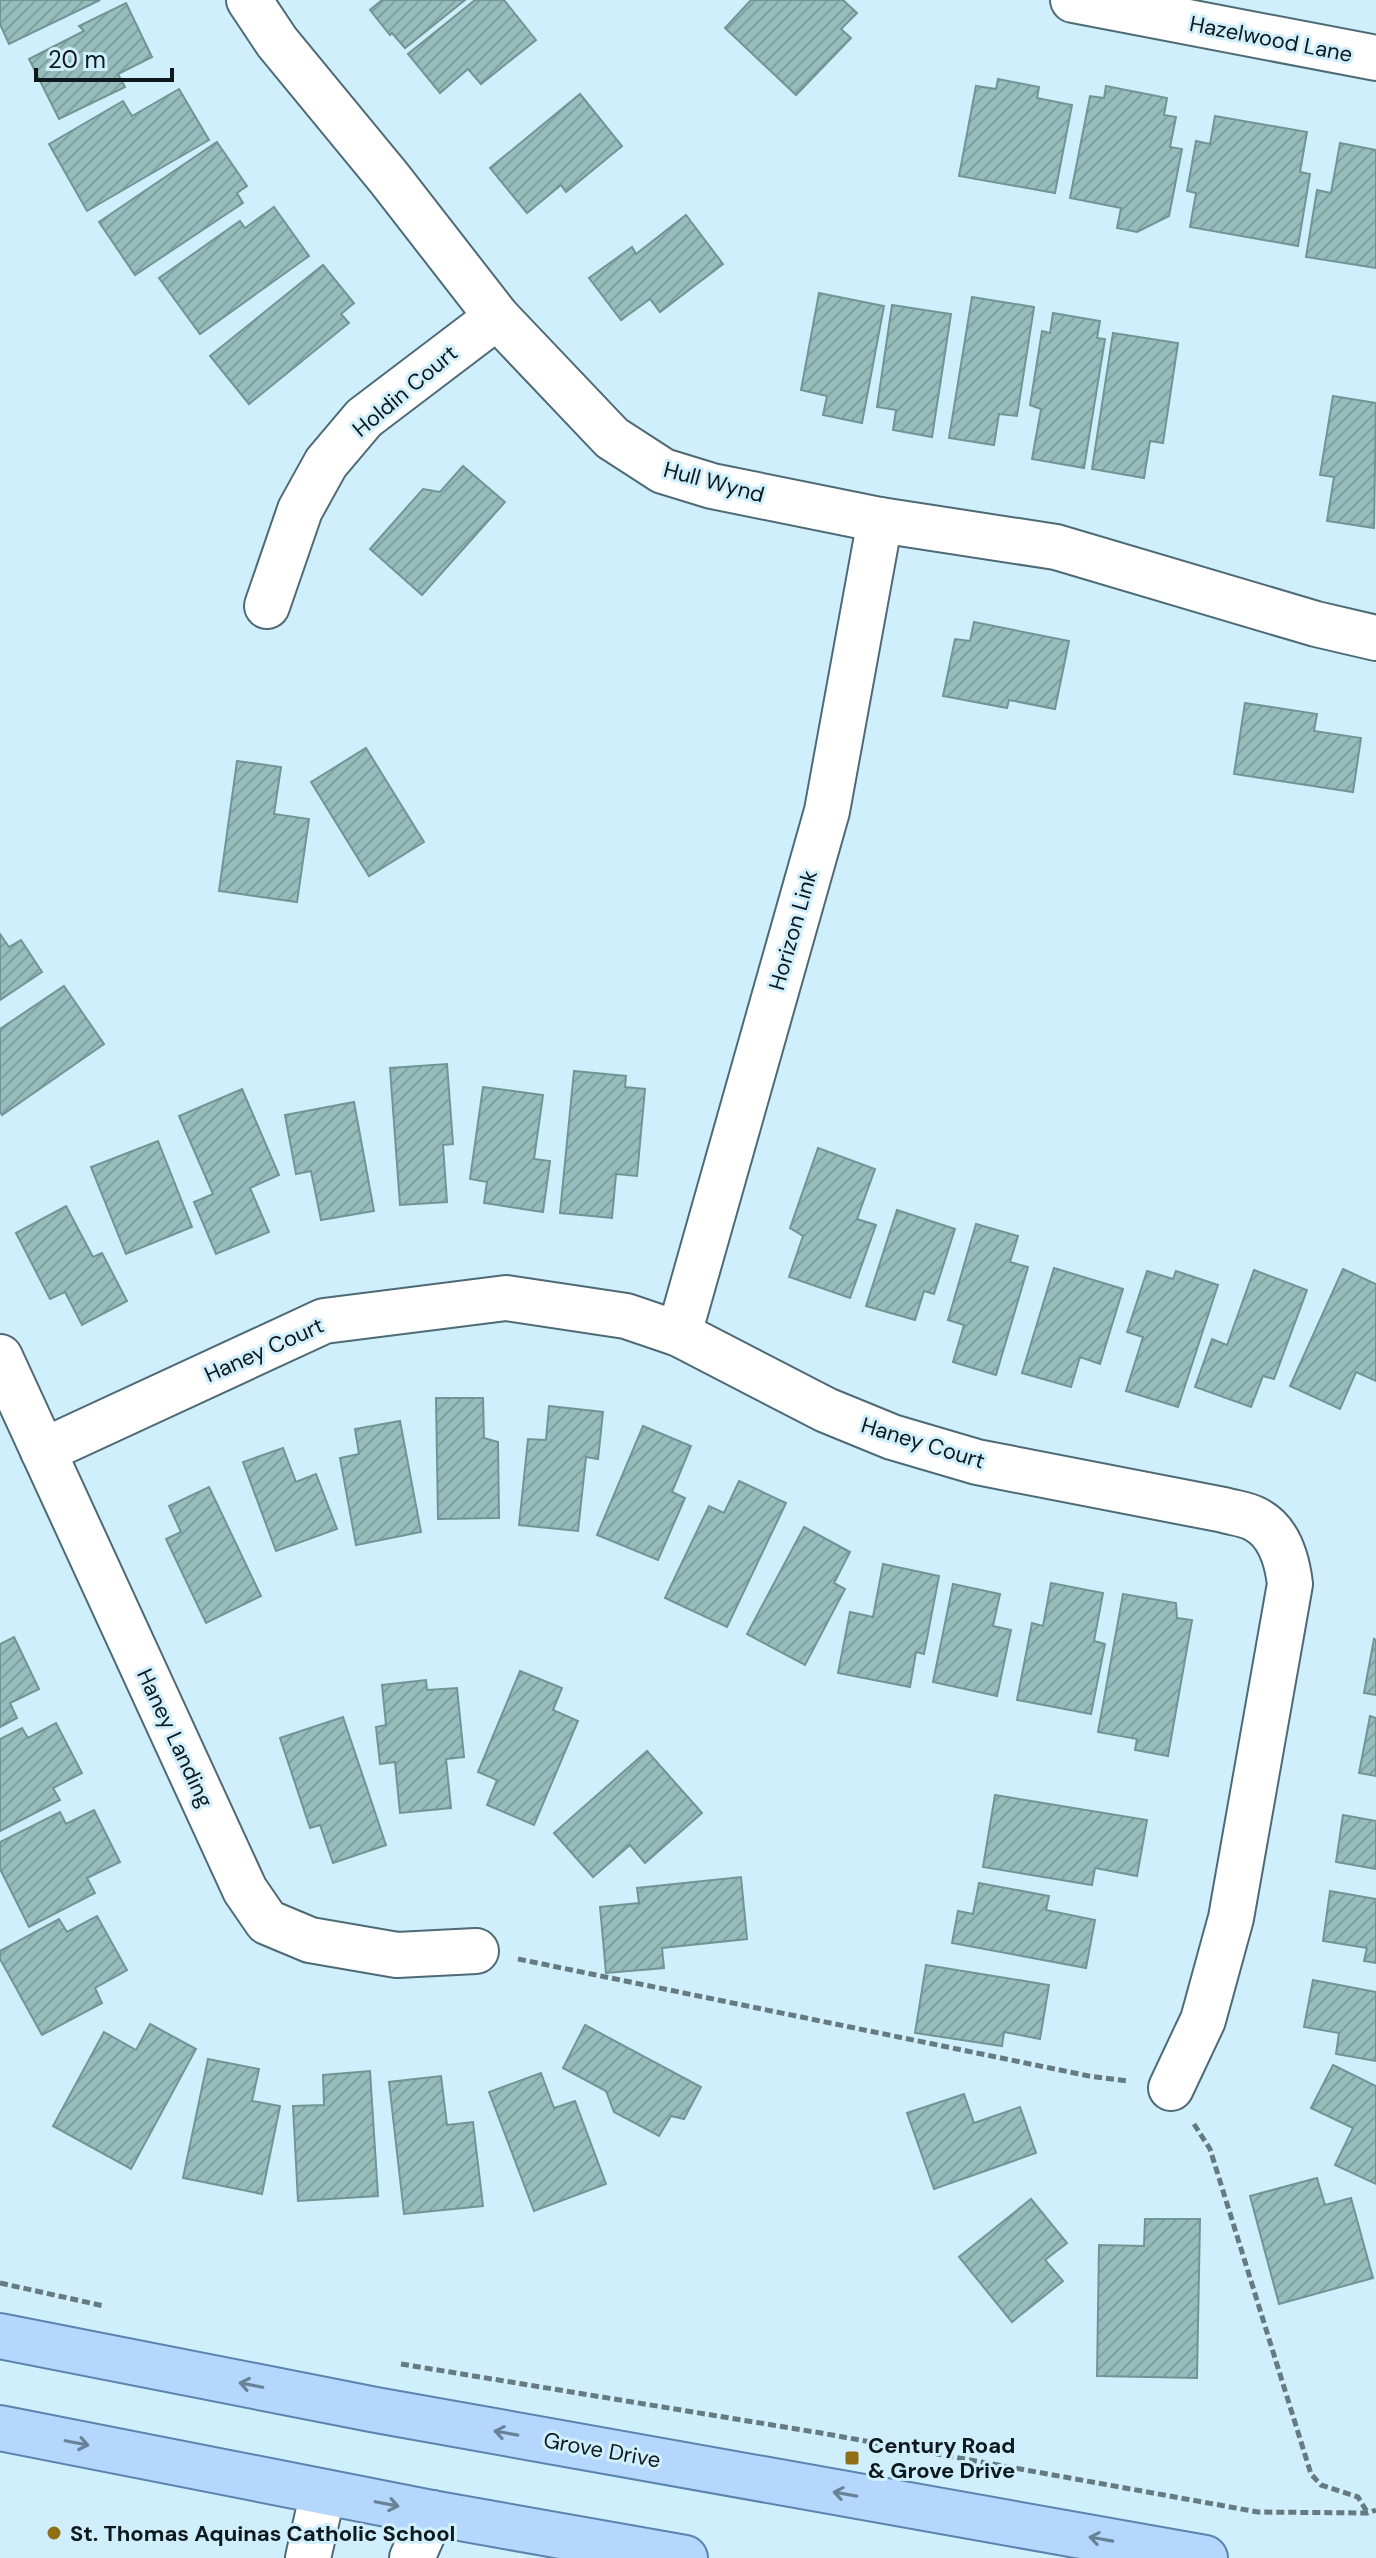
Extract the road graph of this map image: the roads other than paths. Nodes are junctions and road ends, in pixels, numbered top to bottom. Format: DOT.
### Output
graph roads {
  1 [pos="249,0"];
  2 [pos="1073,0"];
  3 [pos="1376,58"];
  4 [pos="497,317"];
  5 [pos="880,520"];
  6 [pos="267,606"];
  7 [pos="1376,638"];
  8 [pos="679,1334"];
  9 [pos="0,1357"];
  10 [pos="43,1451"];
  11 [pos="476,1951"];
  12 [pos="1171,2088"];
  13 [pos="0,2336"];
  14 [pos="0,2428"];
  15 [pos="323,2492"];
  16 [pos="432,2513"];
  17 [pos="308,2558"];
  18 [pos="412,2558"];
  19 [pos="685,2558"];
  20 [pos="1205,2558"];
  1 -- 4 [label="street, Hull Wynd"];
  2 -- 3 [label="street, Hazelwood Lane"];
  4 -- 5 [label="street, Hull Wynd"];
  4 -- 6 [label="street, Holdin Court"];
  5 -- 7 [label="street, Hull Wynd"];
  5 -- 8 [label="street, Horizon Link"];
  8 -- 10 [label="street, Haney Court"];
  8 -- 12 [label="street, Haney Court"];
  9 -- 10 [label="street, Haney Landing"];
  10 -- 11 [label="street, Haney Landing"];
  20 -- 13 [label="main road, Grove Drive, one-way"];
  14 -- 15 [label="main road, one-way"];
  15 -- 16 [label="main road, one-way"];
  15 -- 17 [label="street"];
  16 -- 18 [label="street"];
  16 -- 19 [label="main road"];
}
